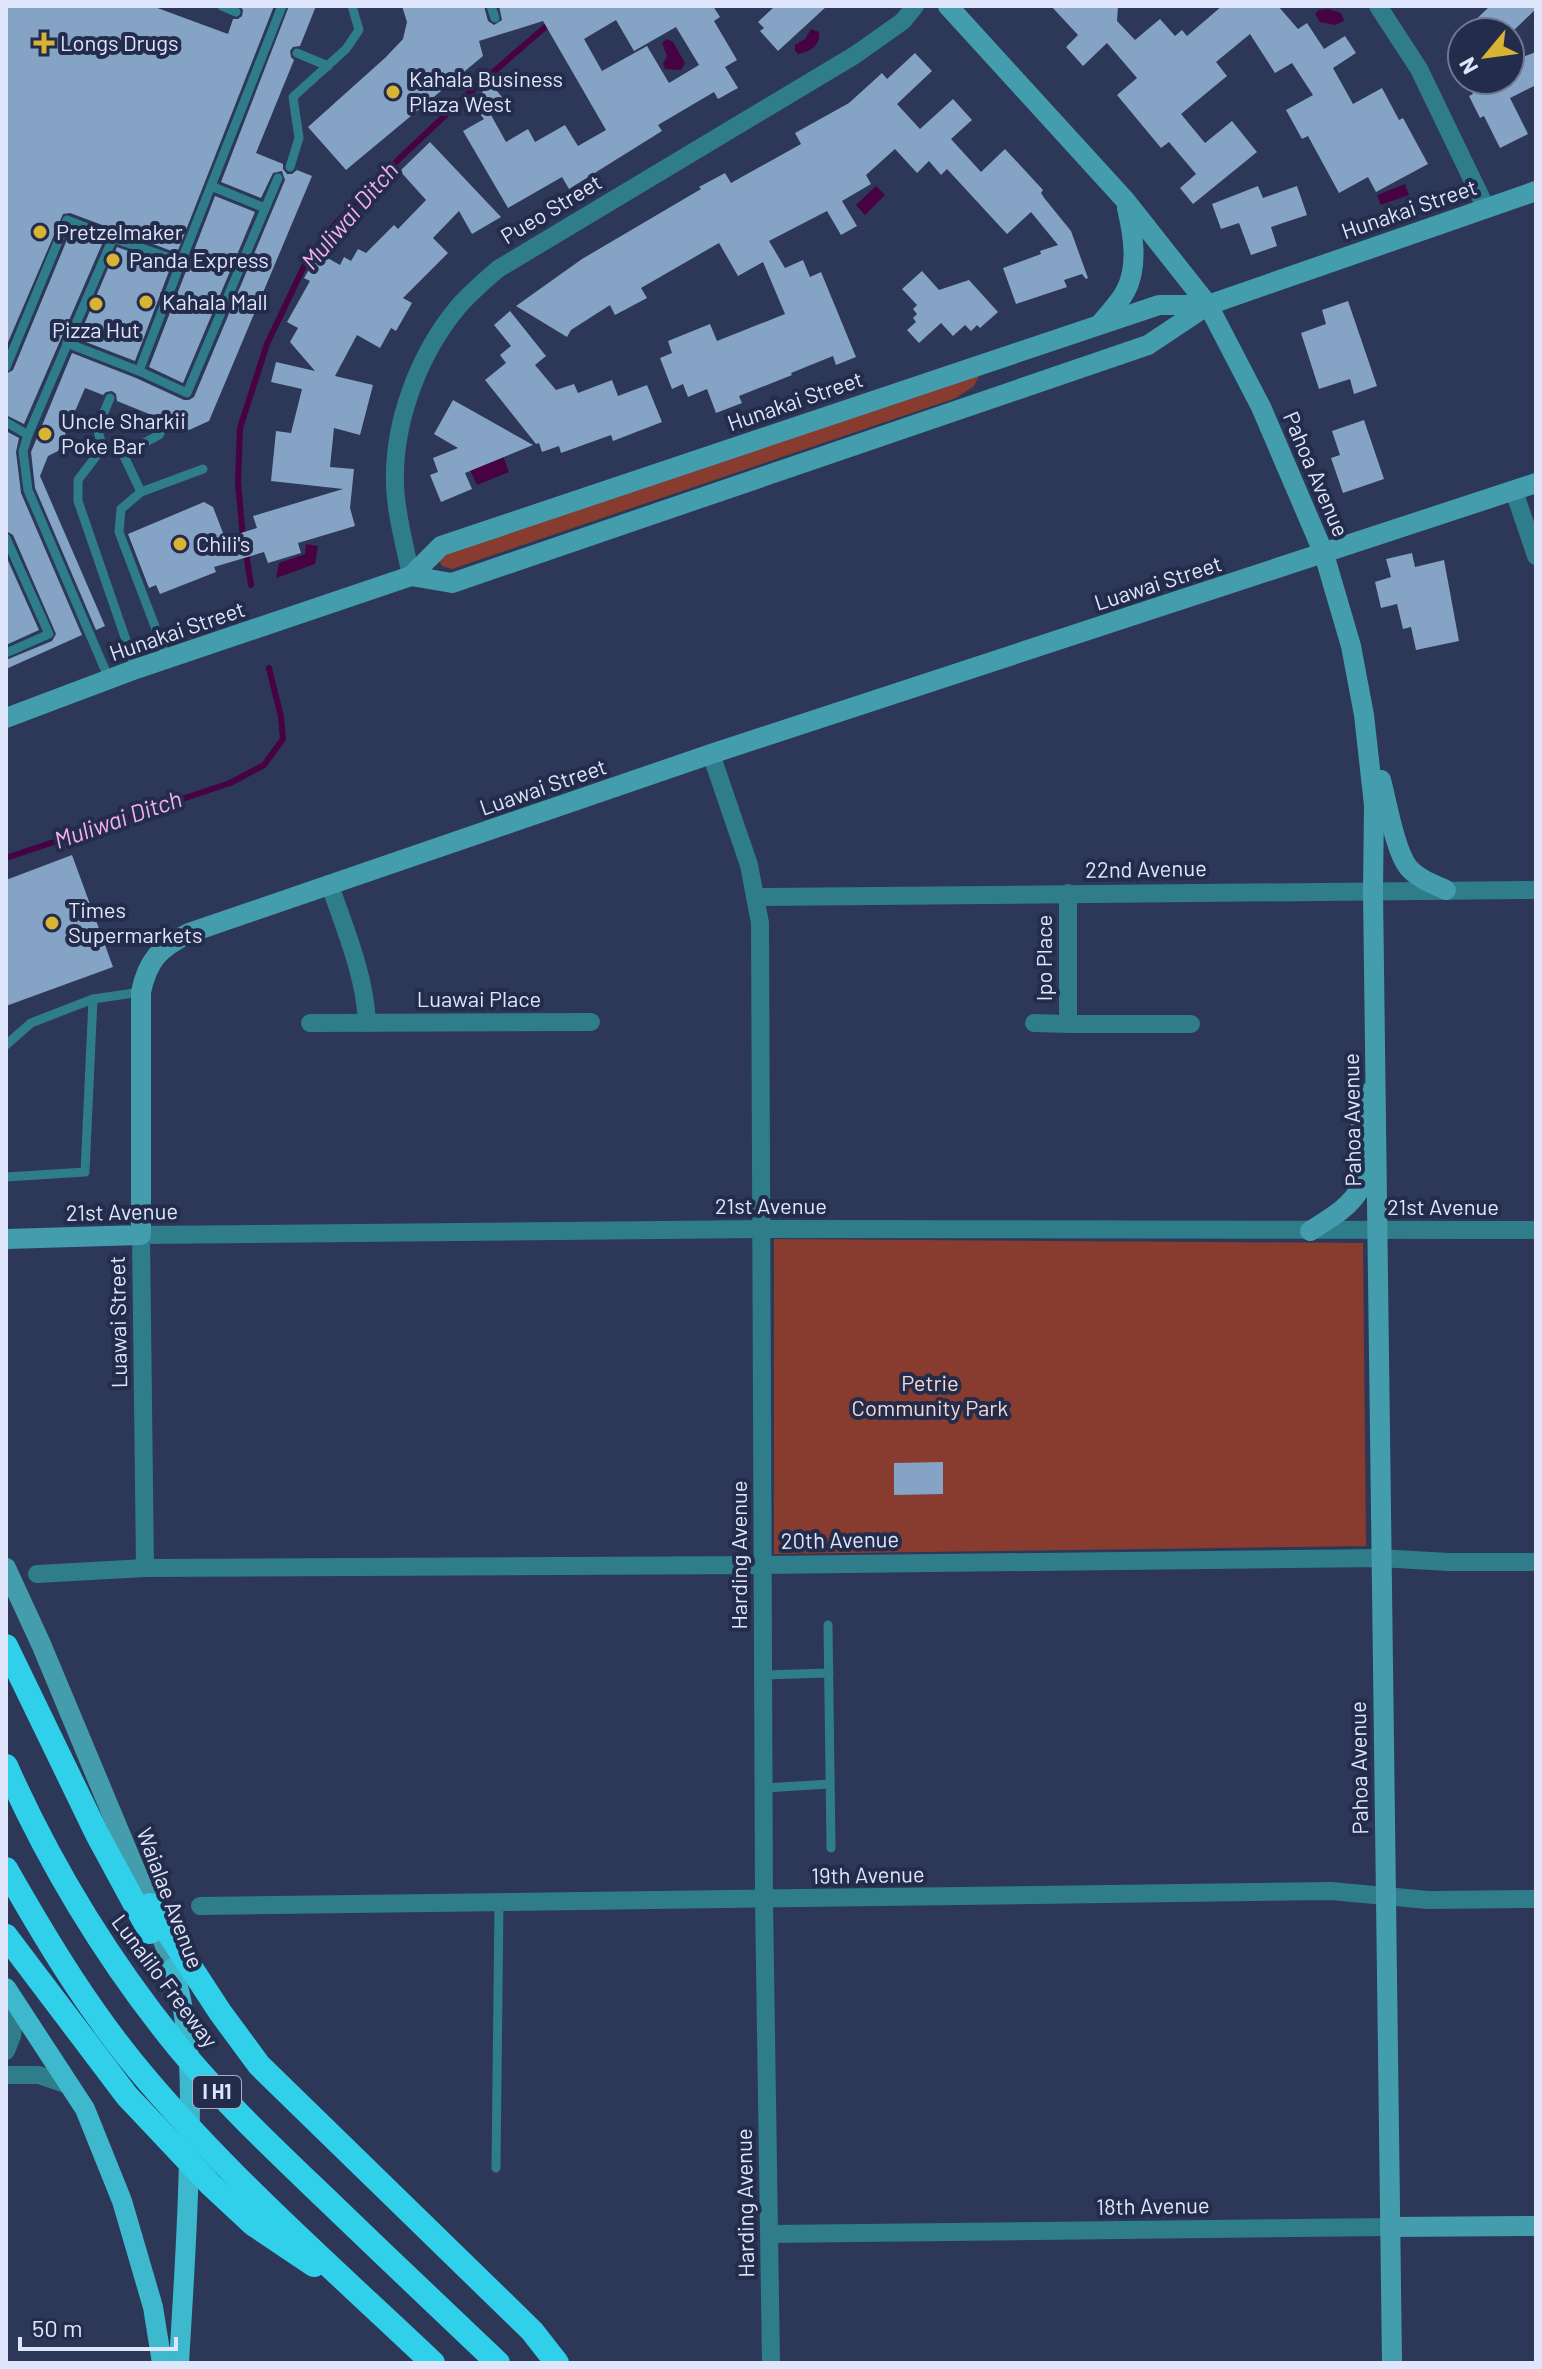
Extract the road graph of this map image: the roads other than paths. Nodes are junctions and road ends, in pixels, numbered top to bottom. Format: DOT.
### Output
graph roads {
  1 [pos="282,6"];
  2 [pos="352,6"];
  3 [pos="491,6"];
  4 [pos="915,6"];
  5 [pos="948,6"];
  6 [pos="1378,6"];
  7 [pos="495,18"];
  8 [pos="297,53"];
  9 [pos="328,66"];
  10 [pos="290,167"];
  11 [pos="278,178"];
  12 [pos="211,186"];
  13 [pos="1536,191"];
  14 [pos="1125,200"];
  15 [pos="265,208"];
  16 [pos="1486,208"];
  17 [pos="113,238"];
  18 [pos="181,262"];
  19 [pos="1208,305"];
  20 [pos="1101,323"];
  21 [pos="67,343"];
  22 [pos="6,367"];
  23 [pos="139,371"];
  24 [pos="110,398"];
  25 [pos="166,421"];
  26 [pos="6,422"];
  27 [pos="28,435"];
  28 [pos="103,447"];
  29 [pos="123,454"];
  30 [pos="203,469"];
  31 [pos="1536,483"];
  32 [pos="1514,491"];
  33 [pos="141,492"];
  34 [pos="6,538"];
  35 [pos="1324,554"];
  36 [pos="1536,556"];
  37 [pos="411,576"];
  38 [pos="6,653"];
  39 [pos="167,658"];
  40 [pos="136,669"];
  41 [pos="109,679"];
  42 [pos="1364,715"];
  43 [pos="6,718"];
  44 [pos="711,754"];
  45 [pos="330,885"];
  46 [pos="1446,890"];
  47 [pos="1536,890"];
  48 [pos="1373,891"];
  49 [pos="1068,893"];
  50 [pos="757,897"];
  51 [pos="141,992"];
  52 [pos="93,999"];
  53 [pos="591,1022"];
  54 [pos="310,1023"];
  55 [pos="367,1023"];
  56 [pos="1034,1023"];
  57 [pos="1068,1024"];
  58 [pos="1191,1024"];
  59 [pos="6,1045"];
  60 [pos="1376,1073"];
  61 [pos="6,1177"];
  62 [pos="762,1229"];
  63 [pos="1536,1230"];
  64 [pos="1310,1231"];
  65 [pos="1378,1232"];
  66 [pos="141,1235"];
  67 [pos="6,1239"];
  68 [pos="1380,1558"];
  69 [pos="1536,1562"];
  70 [pos="763,1565"];
  71 [pos="6,1568"];
  72 [pos="145,1568"];
  73 [pos="37,1574"];
  74 [pos="828,1625"];
  75 [pos="6,1646"];
  76 [pos="829,1673"];
  77 [pos="764,1675"];
  78 [pos="6,1766"];
  79 [pos="830,1784"];
  80 [pos="764,1788"];
  81 [pos="831,1848"];
  82 [pos="6,1869"];
  83 [pos="1385,1896"];
  84 [pos="1536,1899"];
  85 [pos="764,1900"];
  86 [pos="499,1903"];
  87 [pos="150,1905"];
  88 [pos="200,1906"];
  89 [pos="6,1936"];
  90 [pos="177,1980"];
  91 [pos="11,1995"];
  92 [pos="6,2051"];
  93 [pos="6,2075"];
  94 [pos="71,2086"];
  95 [pos="496,2168"];
  96 [pos="1536,2226"];
  97 [pos="1390,2227"];
  98 [pos="770,2234"];
  99 [pos="373,2306"];
  100 [pos="162,2363"];
  101 [pos="179,2363"];
  102 [pos="433,2363"];
  103 [pos="498,2363"];
  104 [pos="557,2363"];
  105 [pos="771,2363"];
  106 [pos="1392,2363"];
  1 -- 12 [label="lane"];
  2 -- 9 [label="lane"];
  3 -- 7 [label="lane"];
  4 -- 37 [label="street, Pueo Street"];
  5 -- 14 [label="street, Pahoa Avenue"];
  6 -- 16 [label="street"];
  8 -- 9 [label="lane"];
  9 -- 10 [label="lane"];
  11 -- 15 [label="lane"];
  12 -- 15 [label="lane"];
  12 -- 18 [label="lane"];
  13 -- 16 [label="street, Hunakai Street"];
  14 -- 19 [label="street, Pahoa Avenue"];
  14 -- 20 [label="street"];
  15 -- 23 [label="lane"];
  16 -- 19 [label="street, Hunakai Street"];
  17 -- 18 [label="lane"];
  17 -- 21 [label="lane"];
  17 -- 22 [label="lane"];
  18 -- 23 [label="lane"];
  19 -- 20 [label="street, Hunakai Street"];
  19 -- 35 [label="street, Pahoa Avenue"];
  19 -- 37 [label="street, Hunakai Street"];
  20 -- 37 [label="street, Hunakai Street"];
  21 -- 23 [label="lane"];
  21 -- 27 [label="lane"];
  24 -- 28 [label="lane"];
  25 -- 29 [label="lane"];
  26 -- 27 [label="lane"];
  27 -- 41 [label="lane"];
  28 -- 29 [label="lane"];
  28 -- 40 [label="lane"];
  29 -- 33 [label="lane"];
  30 -- 33 [label="lane"];
  31 -- 32 [label="street, Luawai Street"];
  32 -- 35 [label="street, Luawai Street"];
  32 -- 36 [label="street"];
  33 -- 39 [label="lane"];
  34 -- 38 [label="lane"];
  35 -- 42 [label="street, Pahoa Avenue"];
  35 -- 44 [label="street, Luawai Street"];
  37 -- 39 [label="street, Hunakai Street"];
  39 -- 40 [label="street, Hunakai Street"];
  40 -- 41 [label="street, Hunakai Street"];
  41 -- 43 [label="street, Hunakai Street"];
  42 -- 46 [label="street"];
  42 -- 48 [label="street, Pahoa Avenue"];
  44 -- 45 [label="street, Luawai Street"];
  44 -- 50 [label="street, Harding Avenue"];
  45 -- 51 [label="street, Luawai Street"];
  45 -- 55 [label="street"];
  46 -- 47 [label="street, 22nd Avenue"];
  46 -- 48 [label="street, 22nd Avenue"];
  48 -- 49 [label="street, 22nd Avenue"];
  48 -- 60 [label="street, Pahoa Avenue"];
  49 -- 50 [label="street, 22nd Avenue"];
  49 -- 57 [label="street, Ipo Place"];
  50 -- 62 [label="street, Harding Avenue"];
  51 -- 52 [label="lane"];
  51 -- 66 [label="street, Luawai Street"];
  52 -- 59 [label="lane"];
  52 -- 61 [label="lane"];
  53 -- 55 [label="street, Luawai Place"];
  54 -- 55 [label="street, Luawai Place"];
  56 -- 57 [label="street, Ipo Place"];
  57 -- 58 [label="street, Ipo Place"];
  60 -- 64 [label="street"];
  60 -- 65 [label="street, Pahoa Avenue"];
  62 -- 64 [label="street, 21st Avenue"];
  62 -- 66 [label="street, 21st Avenue"];
  62 -- 70 [label="street, Harding Avenue"];
  63 -- 65 [label="street, 21st Avenue"];
  64 -- 65 [label="street, 21st Avenue"];
  65 -- 68 [label="street, Pahoa Avenue"];
  66 -- 67 [label="street, 21st Avenue"];
  66 -- 72 [label="street, Luawai Street"];
  68 -- 69 [label="street, 20th Avenue"];
  68 -- 70 [label="street, 20th Avenue"];
  68 -- 83 [label="street, Pahoa Avenue"];
  70 -- 72 [label="street, 20th Avenue"];
  70 -- 77 [label="street, Harding Avenue"];
  71 -- 87 [label="street, Waialae Avenue"];
  72 -- 73 [label="street, 20th Avenue"];
  74 -- 76 [label="lane"];
  75 -- 90 [label="highway"];
  76 -- 77 [label="lane"];
  76 -- 79 [label="lane"];
  77 -- 80 [label="street, Harding Avenue"];
  78 -- 103 [label="highway, Lunalilo Freeway / I H1"];
  79 -- 80 [label="lane"];
  79 -- 81 [label="lane"];
  80 -- 85 [label="street, Harding Avenue"];
  82 -- 99 [label="highway, I H1"];
  83 -- 84 [label="street, 19th Avenue"];
  83 -- 85 [label="street, 19th Avenue"];
  83 -- 97 [label="street, Pahoa Avenue"];
  85 -- 86 [label="street, 19th Avenue"];
  85 -- 98 [label="street, Harding Avenue"];
  86 -- 88 [label="street, 19th Avenue"];
  86 -- 95 [label="lane"];
  87 -- 90 [label="street, Waialae Avenue"];
  87 -- 104 [label="highway"];
  89 -- 99 [label="highway"];
  90 -- 101 [label="main road, Waialae Avenue"];
  91 -- 92 [label="street"];
  91 -- 94 [label="main road"];
  93 -- 94 [label="street"];
  94 -- 100 [label="main road"];
  96 -- 97 [label="street, 18th Avenue"];
  97 -- 98 [label="street, 18th Avenue"];
  97 -- 106 [label="street, Pahoa Avenue"];
  98 -- 105 [label="street, Harding Avenue"];
  99 -- 102 [label="highway, I H1"];
}
